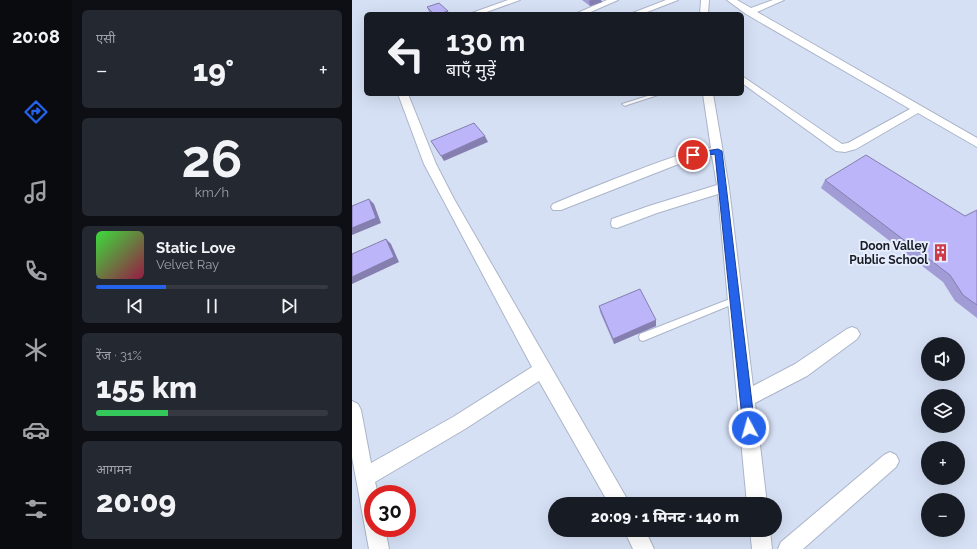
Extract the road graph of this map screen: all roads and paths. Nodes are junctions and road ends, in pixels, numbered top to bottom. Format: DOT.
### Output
graph roads {
  1 [pos="484,0"];
  2 [pos="516,0"];
  3 [pos="614,0"];
  4 [pos="674,0"];
  5 [pos="705,0"];
  6 [pos="731,0"];
  7 [pos="780,0"];
  8 [pos="493,8"];
  9 [pos="480,12"];
  10 [pos="584,12"];
  11 [pos="640,12"];
  12 [pos="704,12"];
  13 [pos="748,12"];
  14 [pos="744,80"];
  15 [pos="404,96"];
  16 [pos="653,96"];
  17 [pos="708,96"];
  18 [pos="625,104"];
  19 [pos="917,109"];
  20 [pos="977,143"];
  21 [pos="718,151"];
  22 [pos="723,188"];
  23 [pos="557,207"];
  24 [pos="617,223"];
  25 [pos="735,300"];
  26 [pos="852,334"];
  27 [pos="643,337"];
  28 [pos="542,370"];
  29 [pos="746,398"];
  30 [pos="352,410"];
  31 [pos="890,461"];
  32 [pos="364,478"];
  33 [pos="366,485"];
  34 [pos="616,497"];
  35 [pos="756,497"];
  36 [pos="377,537"];
  37 [pos="638,537"];
  38 [pos="761,537"];
  39 [pos="379,549"];
  40 [pos="644,549"];
  41 [pos="762,549"];
  42 [pos="788,549"];
  1 -- 8 [label="street"];
  2 -- 8 [label="street"];
  3 -- 10 [label="street"];
  4 -- 11 [label="street"];
  5 -- 12 [label="street"];
  6 -- 13 [label="street"];
  7 -- 13 [label="street"];
  8 -- 9 [label="street"];
  13 -- 19 [label="street"];
  14 -- 19 [label="street"];
  15 -- 28 [label="street"];
  16 -- 18 [label="lane"];
  17 -- 21 [label="street"];
  19 -- 20 [label="street"];
  21 -- 22 [label="street"];
  21 -- 23 [label="street"];
  22 -- 24 [label="street"];
  22 -- 25 [label="street"];
  25 -- 27 [label="lane"];
  25 -- 29 [label="street"];
  26 -- 29 [label="street"];
  28 -- 32 [label="street"];
  28 -- 34 [label="street"];
  29 -- 35 [label="street"];
  30 -- 32 [label="street"];
  31 -- 42 [label="street"];
  32 -- 33 [label="street"];
  36 -- 39 [label="street"];
  37 -- 40 [label="street"];
  38 -- 41 [label="street"];
}
